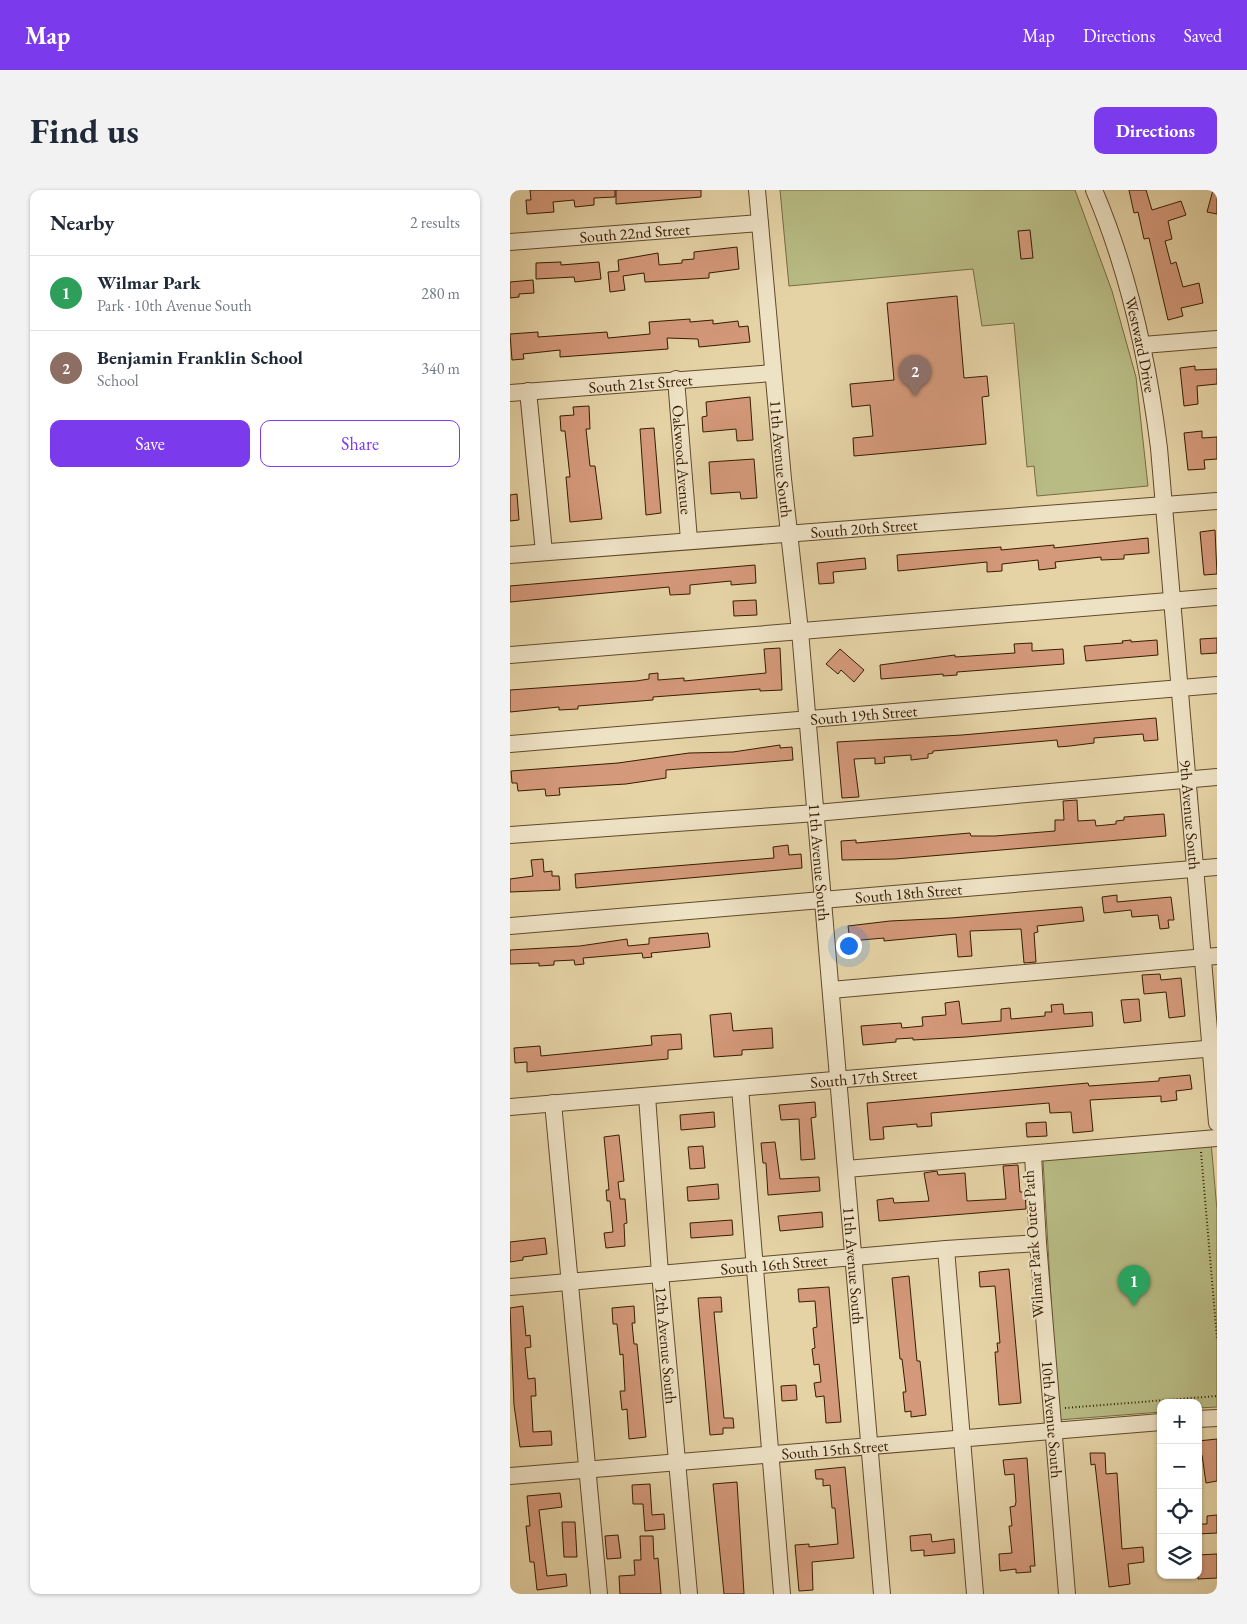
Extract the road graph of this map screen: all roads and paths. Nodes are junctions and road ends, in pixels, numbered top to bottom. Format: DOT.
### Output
graph roads {
  1 [pos="757,190"];
  2 [pos="1094,190"];
  3 [pos="760,223"];
  4 [pos="510,242"];
  5 [pos="1217,339"];
  6 [pos="1143,345"];
  7 [pos="773,373"];
  8 [pos="676,379"];
  9 [pos="528,391"];
  10 [pos="510,393"];
  11 [pos="1217,501"];
  12 [pos="1165,505"];
  13 [pos="789,534"];
  14 [pos="688,540"];
  15 [pos="544,552"];
  16 [pos="510,555"];
  17 [pos="1217,597"];
  18 [pos="1173,600"];
  19 [pos="800,631"];
  20 [pos="510,655"];
  21 [pos="1217,685"];
  22 [pos="1180,688"];
  23 [pos="808,720"];
  24 [pos="510,744"];
  25 [pos="1217,777"];
  26 [pos="1188,780"];
  27 [pos="816,813"];
  28 [pos="510,835"];
  29 [pos="1217,867"];
  30 [pos="1196,868"];
  31 [pos="823,899"];
  32 [pos="510,926"];
  33 [pos="1210,956"];
  34 [pos="831,990"];
  35 [pos="1214,1048"];
  36 [pos="839,1079"];
  37 [pos="740,1088"];
  38 [pos="647,1096"];
  39 [pos="553,1104"];
  40 [pos="510,1107"];
  41 [pos="1217,1123"];
  42 [pos="1217,1138"];
  43 [pos="1201,1152"];
  44 [pos="1033,1155"];
  45 [pos="846,1169"];
  46 [pos="1038,1243"];
  47 [pos="946,1249"];
  48 [pos="854,1258"];
  49 [pos="754,1266"];
  50 [pos="660,1273"];
  51 [pos="570,1282"];
  52 [pos="510,1287"];
  53 [pos="1217,1339"];
  54 [pos="1217,1396"];
  55 [pos="1057,1409"];
  56 [pos="1217,1418"];
  57 [pos="1202,1419"];
  58 [pos="1157,1422"];
  59 [pos="1053,1431"];
  60 [pos="962,1438"];
  61 [pos="869,1446"];
  62 [pos="771,1454"];
  63 [pos="678,1463"];
  64 [pos="586,1470"];
  65 [pos="510,1476"];
  66 [pos="599,1594"];
  67 [pos="689,1594"];
  68 [pos="782,1594"];
  69 [pos="882,1594"];
  70 [pos="975,1594"];
  71 [pos="1067,1594"];
  1 -- 3 [label="street, 11th Avenue South"];
  2 -- 6 [label="street, Westward Drive"];
  3 -- 4 [label="street, South 22nd Street"];
  3 -- 7 [label="street, 11th Avenue South"];
  5 -- 6 [label="street"];
  6 -- 12 [label="street, Westward Drive"];
  7 -- 8 [label="street, South 21st Street"];
  7 -- 13 [label="street, 11th Avenue South"];
  8 -- 9 [label="street, South 21st Street"];
  8 -- 14 [label="street, Oakwood Avenue"];
  9 -- 10 [label="street, South 21st Street"];
  9 -- 15 [label="street"];
  11 -- 12 [label="street, South 20th Street"];
  12 -- 13 [label="street, South 20th Street"];
  12 -- 18 [label="street, 9th Avenue South"];
  13 -- 14 [label="street, South 20th Street"];
  13 -- 19 [label="street, 11th Avenue South"];
  14 -- 15 [label="street, South 20th Street"];
  15 -- 16 [label="street, South 20th Street"];
  17 -- 18 [label="street"];
  18 -- 19 [label="street"];
  18 -- 22 [label="street, 9th Avenue South"];
  19 -- 20 [label="street"];
  19 -- 23 [label="street, 11th Avenue South"];
  21 -- 22 [label="street, South 19th Street"];
  22 -- 23 [label="street, South 19th Street"];
  22 -- 26 [label="street, 9th Avenue South"];
  23 -- 24 [label="street, South 19th Street"];
  23 -- 27 [label="street, 11th Avenue South"];
  25 -- 26 [label="street"];
  26 -- 27 [label="street"];
  26 -- 30 [label="street, 9th Avenue South"];
  27 -- 28 [label="street"];
  27 -- 31 [label="street, 11th Avenue South"];
  29 -- 30 [label="street, South 18th Street"];
  30 -- 31 [label="street, South 18th Street"];
  30 -- 33 [label="street, 9th Avenue South"];
  31 -- 32 [label="street, South 18th Street"];
  31 -- 34 [label="street, 11th Avenue South"];
  33 -- 34 [label="street"];
  33 -- 35 [label="street, 9th Avenue South"];
  34 -- 36 [label="street, 11th Avenue South"];
  35 -- 36 [label="street, South 17th Street"];
  35 -- 41 [label="street, 9th Avenue South"];
  36 -- 37 [label="street, South 17th Street"];
  36 -- 45 [label="street, 11th Avenue South"];
  37 -- 38 [label="street, South 17th Street"];
  37 -- 49 [label="street"];
  38 -- 39 [label="street, South 17th Street"];
  38 -- 50 [label="street, 12th Avenue South"];
  39 -- 40 [label="street, South 17th Street"];
  39 -- 51 [label="street"];
  42 -- 44 [label="street"];
  43 -- 53 [label="path"];
  44 -- 45 [label="street"];
  44 -- 46 [label="street, 10th Avenue South"];
  45 -- 48 [label="street, 11th Avenue South"];
  46 -- 47 [label="street, South 16th Street"];
  46 -- 59 [label="street, 10th Avenue South"];
  47 -- 48 [label="street, South 16th Street"];
  47 -- 60 [label="street"];
  48 -- 49 [label="street, South 16th Street"];
  48 -- 61 [label="street, 11th Avenue South"];
  49 -- 50 [label="street, South 16th Street"];
  49 -- 62 [label="street"];
  50 -- 51 [label="street, South 16th Street"];
  50 -- 63 [label="street, 12th Avenue South"];
  51 -- 52 [label="street, South 16th Street"];
  51 -- 64 [label="street"];
  54 -- 55 [label="path"];
  56 -- 57 [label="street"];
  58 -- 59 [label="street, South 15th Street"];
  59 -- 60 [label="street, South 15th Street"];
  59 -- 71 [label="street, 10th Avenue South"];
  60 -- 61 [label="street, South 15th Street"];
  60 -- 70 [label="street"];
  61 -- 62 [label="street, South 15th Street"];
  61 -- 69 [label="street, 11th Avenue South"];
  62 -- 63 [label="street, South 15th Street"];
  62 -- 68 [label="street"];
  63 -- 64 [label="street, South 15th Street"];
  63 -- 67 [label="street, 12th Avenue South"];
  64 -- 65 [label="street, South 15th Street"];
  64 -- 66 [label="street"];
}
